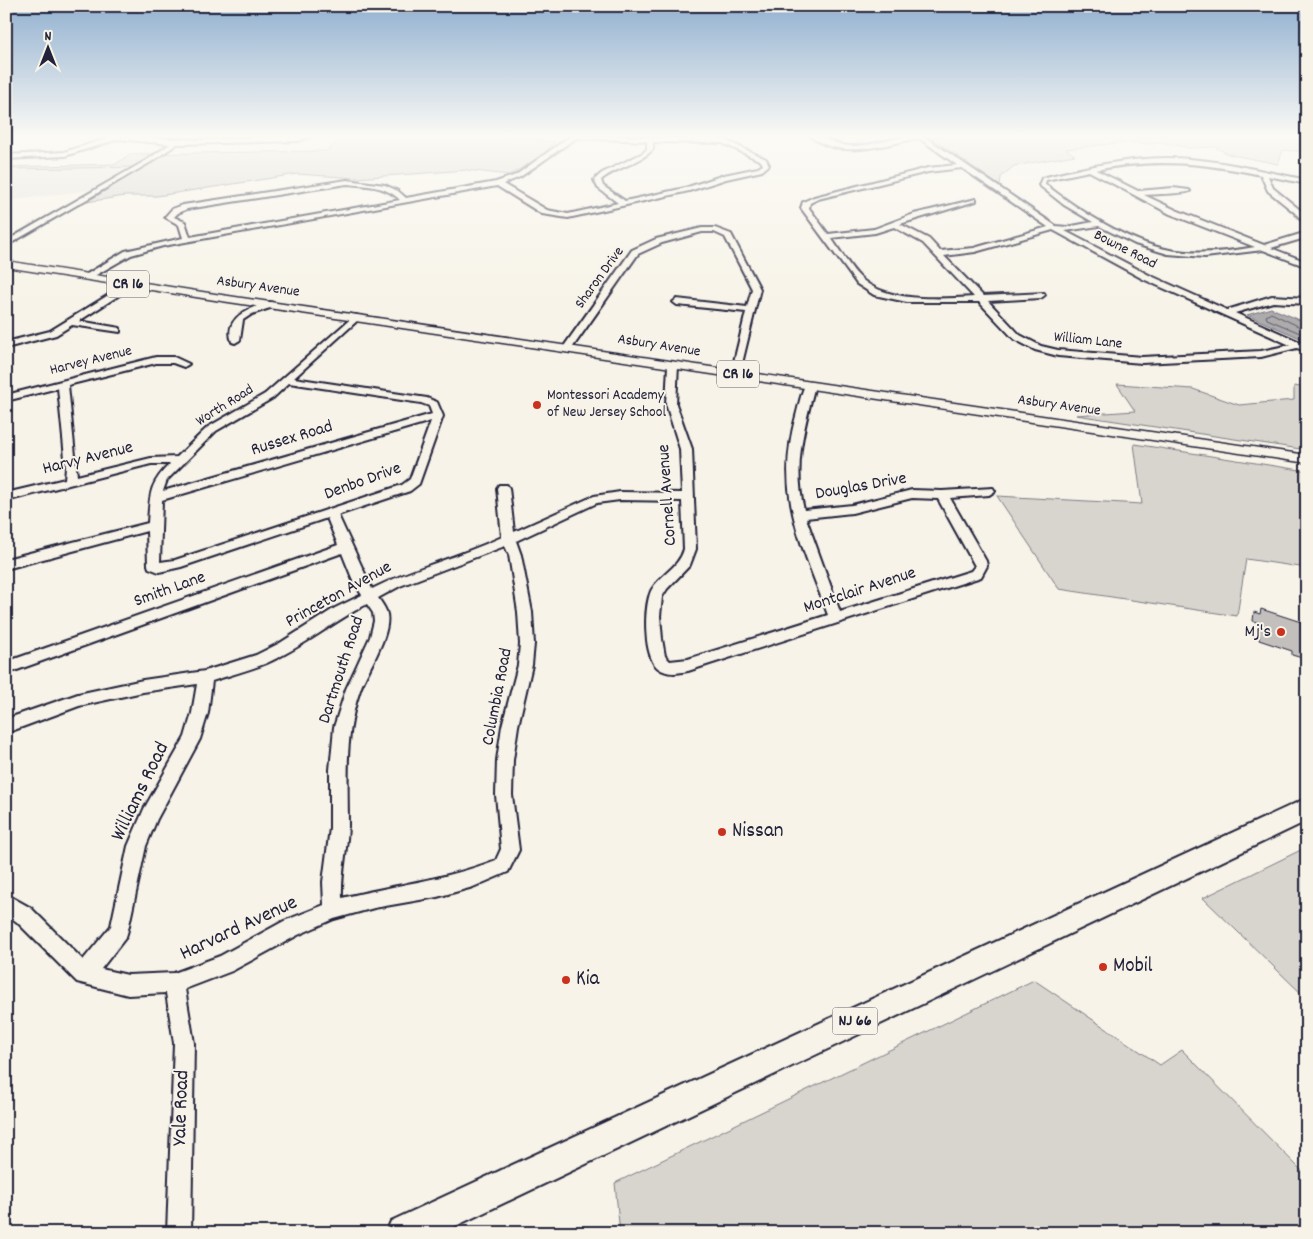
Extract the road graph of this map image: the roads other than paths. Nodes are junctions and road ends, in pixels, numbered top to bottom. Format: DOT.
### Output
graph roads {
  1 [pos="94,193"];
  2 [pos="275,193"];
  3 [pos="397,193"];
  4 [pos="446,193"];
  5 [pos="513,193"];
  6 [pos="608,193"];
  7 [pos="674,193"];
  8 [pos="838,193"];
  9 [pos="1002,193"];
  10 [pos="1054,193"];
  11 [pos="1139,193"];
  12 [pos="1274,193"];
  13 [pos="404,200"];
  14 [pos="974,200"];
  15 [pos="624,204"];
  16 [pos="1097,221"];
  17 [pos="1307,223"];
  18 [pos="894,224"];
  19 [pos="1054,228"];
  20 [pos="1307,234"];
  21 [pos="20,236"];
  22 [pos="826,236"];
  23 [pos="187,239"];
  24 [pos="6,240"];
  25 [pos="6,244"];
  26 [pos="1264,247"];
  27 [pos="937,254"];
  28 [pos="7,264"];
  29 [pos="1307,265"];
  30 [pos="86,277"];
  31 [pos="131,284"];
  32 [pos="1041,296"];
  33 [pos="981,300"];
  34 [pos="1307,301"];
  35 [pos="678,302"];
  36 [pos="270,305"];
  37 [pos="751,310"];
  38 [pos="1227,313"];
  39 [pos="355,318"];
  40 [pos="70,322"];
  41 [pos="117,330"];
  42 [pos="235,340"];
  43 [pos="6,345"];
  44 [pos="1297,345"];
  45 [pos="567,349"];
  46 [pos="1307,349"];
  47 [pos="184,364"];
  48 [pos="673,365"];
  49 [pos="736,374"];
  50 [pos="286,380"];
  51 [pos="63,384"];
  52 [pos="810,386"];
  53 [pos="6,398"];
  54 [pos="438,416"];
  55 [pos="1307,459"];
  56 [pos="179,460"];
  57 [pos="71,481"];
  58 [pos="503,488"];
  59 [pos="989,491"];
  60 [pos="942,495"];
  61 [pos="6,497"];
  62 [pos="157,497"];
  63 [pos="687,497"];
  64 [pos="331,513"];
  65 [pos="799,515"];
  66 [pos="154,525"];
  67 [pos="508,538"];
  68 [pos="346,548"];
  69 [pos="6,564"];
  70 [pos="159,567"];
  71 [pos="369,598"];
  72 [pos="836,618"];
  73 [pos="668,666"];
  74 [pos="6,668"];
  75 [pos="204,677"];
  76 [pos="6,726"];
  77 [pos="1307,809"];
  78 [pos="508,856"];
  79 [pos="6,903"];
  80 [pos="333,910"];
  81 [pos="84,975"];
  82 [pos="174,983"];
  83 [pos="179,1233"];
  84 [pos="403,1233"];
  1 -- 21 [label="street"];
  2 -- 23 [label="street"];
  3 -- 13 [label="street"];
  4 -- 13 [label="street"];
  5 -- 15 [label="street"];
  6 -- 15 [label="street"];
  7 -- 15 [label="street"];
  8 -- 22 [label="street"];
  9 -- 19 [label="street, Bowne Road"];
  10 -- 16 [label="street"];
  11 -- 26 [label="street"];
  12 -- 17 [label="street"];
  13 -- 23 [label="street"];
  14 -- 18 [label="street"];
  16 -- 19 [label="street"];
  16 -- 26 [label="street"];
  18 -- 22 [label="street"];
  18 -- 27 [label="street, William Lane"];
  19 -- 27 [label="street"];
  19 -- 38 [label="street, Bowne Road"];
  20 -- 26 [label="street"];
  21 -- 24 [label="street"];
  21 -- 25 [label="street"];
  22 -- 33 [label="street"];
  23 -- 30 [label="street"];
  26 -- 29 [label="street"];
  27 -- 33 [label="street, William Lane"];
  28 -- 30 [label="main road, Asbury Avenue / CR 16"];
  30 -- 31 [label="main road, Asbury Avenue / CR 16"];
  31 -- 36 [label="main road, Asbury Avenue / CR 16"];
  31 -- 40 [label="street"];
  32 -- 33 [label="street"];
  33 -- 44 [label="street, William Lane"];
  34 -- 38 [label="street"];
  35 -- 37 [label="street"];
  36 -- 39 [label="main road, Asbury Avenue / CR 16"];
  36 -- 42 [label="street"];
  37 -- 45 [label="street, Sharon Drive"];
  37 -- 49 [label="street, Sharon Drive"];
  38 -- 44 [label="street, Bowne Road"];
  39 -- 45 [label="main road, Asbury Avenue / CR 16"];
  39 -- 50 [label="street, Worth Road"];
  40 -- 41 [label="street"];
  40 -- 43 [label="street"];
  44 -- 46 [label="street, Bowne Road"];
  45 -- 48 [label="main road, Asbury Avenue / CR 16"];
  47 -- 51 [label="street, Harvey Avenue"];
  48 -- 49 [label="main road, Asbury Avenue / CR 16"];
  48 -- 63 [label="street, Cornell Avenue"];
  49 -- 52 [label="main road, Asbury Avenue / CR 16"];
  50 -- 54 [label="street"];
  50 -- 56 [label="street, Worth Road"];
  51 -- 53 [label="street, Harvey Avenue"];
  51 -- 57 [label="street"];
  52 -- 55 [label="main road, Asbury Avenue / CR 16"];
  52 -- 65 [label="street"];
  54 -- 62 [label="street, Russex Road"];
  54 -- 64 [label="street, Denbo Drive"];
  56 -- 57 [label="street, Harvy Avenue"];
  56 -- 62 [label="street, Worth Road"];
  57 -- 61 [label="street, Harvy Avenue"];
  58 -- 67 [label="street, Columbia Road"];
  59 -- 60 [label="street, Douglas Drive"];
  60 -- 65 [label="street, Douglas Drive"];
  60 -- 72 [label="street, Montclair Avenue"];
  62 -- 66 [label="street, Worth Road"];
  63 -- 67 [label="street, Princeton Avenue"];
  63 -- 73 [label="street, Cornell Avenue"];
  64 -- 68 [label="street, Dartmouth Road"];
  64 -- 70 [label="street, Denbo Drive"];
  65 -- 72 [label="street"];
  66 -- 69 [label="street"];
  66 -- 70 [label="street, Worth Road"];
  67 -- 71 [label="street, Princeton Avenue"];
  67 -- 78 [label="street, Columbia Road"];
  68 -- 71 [label="street, Dartmouth Road"];
  68 -- 74 [label="street, Smith Lane"];
  71 -- 75 [label="street, Princeton Avenue"];
  71 -- 80 [label="street, Dartmouth Road"];
  72 -- 73 [label="street, Montclair Avenue"];
  75 -- 76 [label="street, Princeton Avenue"];
  75 -- 81 [label="street, Williams Road"];
  77 -- 84 [label="highway, NJ 66"];
  78 -- 80 [label="street, Harvard Avenue"];
  79 -- 81 [label="street"];
  80 -- 82 [label="street, Harvard Avenue"];
  81 -- 82 [label="street, Harvard Avenue"];
  82 -- 83 [label="street, Yale Road"];
}
